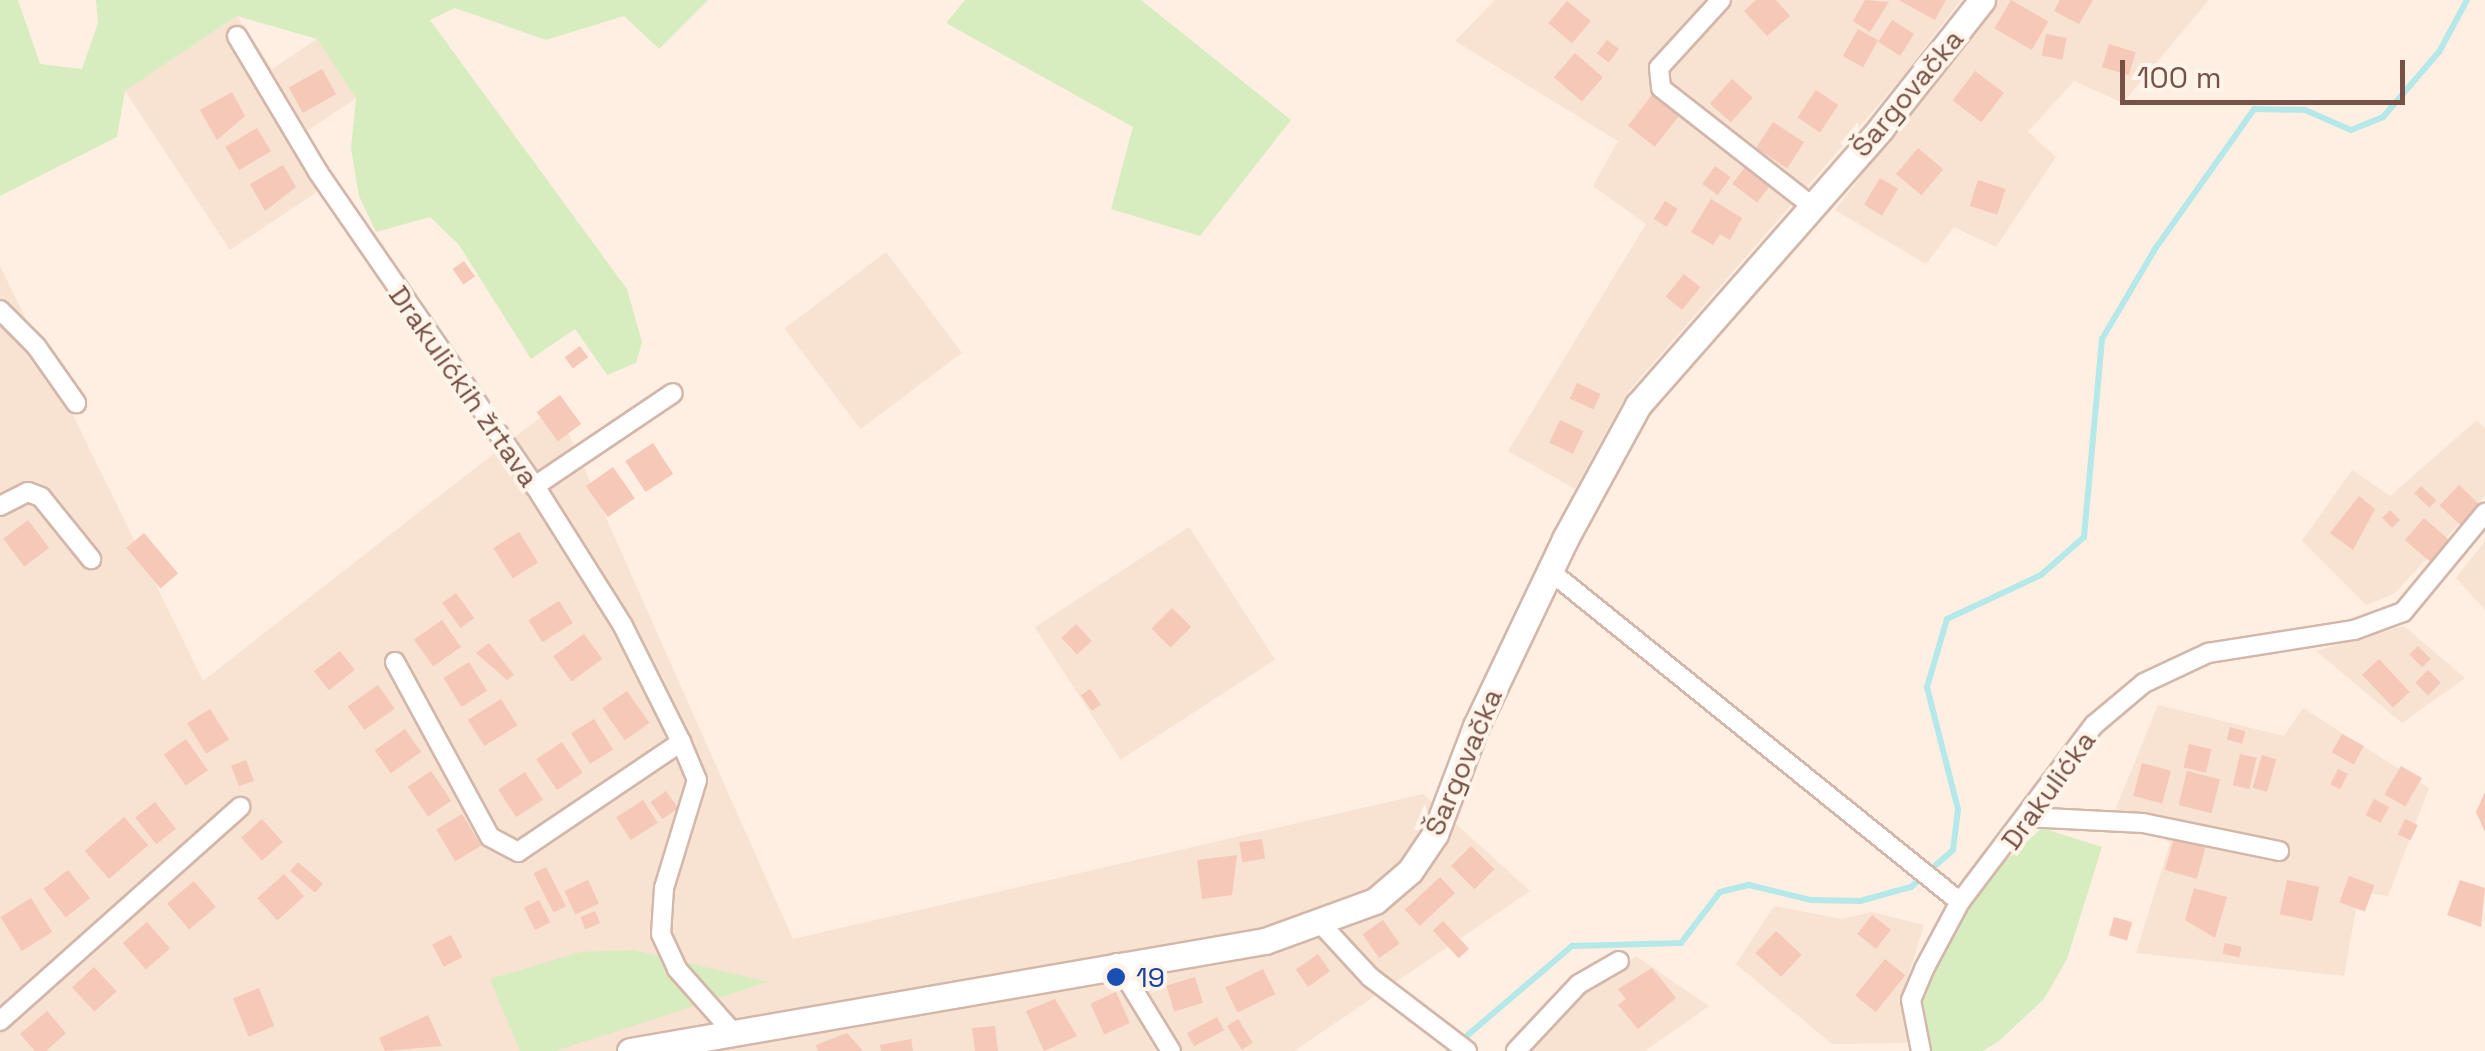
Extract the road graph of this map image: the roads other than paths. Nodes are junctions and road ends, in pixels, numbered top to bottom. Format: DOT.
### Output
graph roads {
  1 [pos="1721,0"];
  2 [pos="1982,0"];
  3 [pos="237,36"];
  4 [pos="1811,204"];
  5 [pos="0,310"];
  6 [pos="673,393"];
  7 [pos="76,403"];
  8 [pos="535,486"];
  9 [pos="0,506"];
  10 [pos="2485,513"];
  11 [pos="91,559"];
  12 [pos="1550,571"];
  13 [pos="394,662"];
  14 [pos="682,742"];
  15 [pos="240,808"];
  16 [pos="2026,817"];
  17 [pos="2278,851"];
  18 [pos="1960,902"];
  19 [pos="1321,924"];
  20 [pos="1620,962"];
  21 [pos="1117,963"];
  22 [pos="0,1021"];
  23 [pos="730,1029"];
  24 [pos="699,1043"];
  25 [pos="630,1051"];
  26 [pos="1172,1051"];
  27 [pos="1467,1051"];
  28 [pos="1516,1051"];
  29 [pos="1921,1051"];
  1 -- 4 [label="street"];
  2 -- 4 [label="street, Šargovačka"];
  3 -- 8 [label="street, Drakulićkih žrtava"];
  4 -- 12 [label="street, Šargovačka"];
  5 -- 7 [label="street"];
  6 -- 8 [label="street"];
  8 -- 14 [label="street, Drakulićkih žrtava"];
  9 -- 11 [label="street"];
  10 -- 16 [label="street, Drakulićka"];
  12 -- 18 [label="street"];
  12 -- 19 [label="street, Šargovačka"];
  13 -- 14 [label="street"];
  14 -- 23 [label="street, Drakulićkih žrtava"];
  15 -- 22 [label="street"];
  16 -- 17 [label="street"];
  16 -- 18 [label="street, Drakulićka"];
  18 -- 29 [label="street, Drakulićka"];
  19 -- 21 [label="street, Šargovačka"];
  19 -- 27 [label="street"];
  20 -- 28 [label="street"];
  21 -- 23 [label="street, Šargovačka"];
  21 -- 26 [label="street"];
  23 -- 24 [label="street, Šargovačka"];
  24 -- 25 [label="street, Šargovačka"];
}
